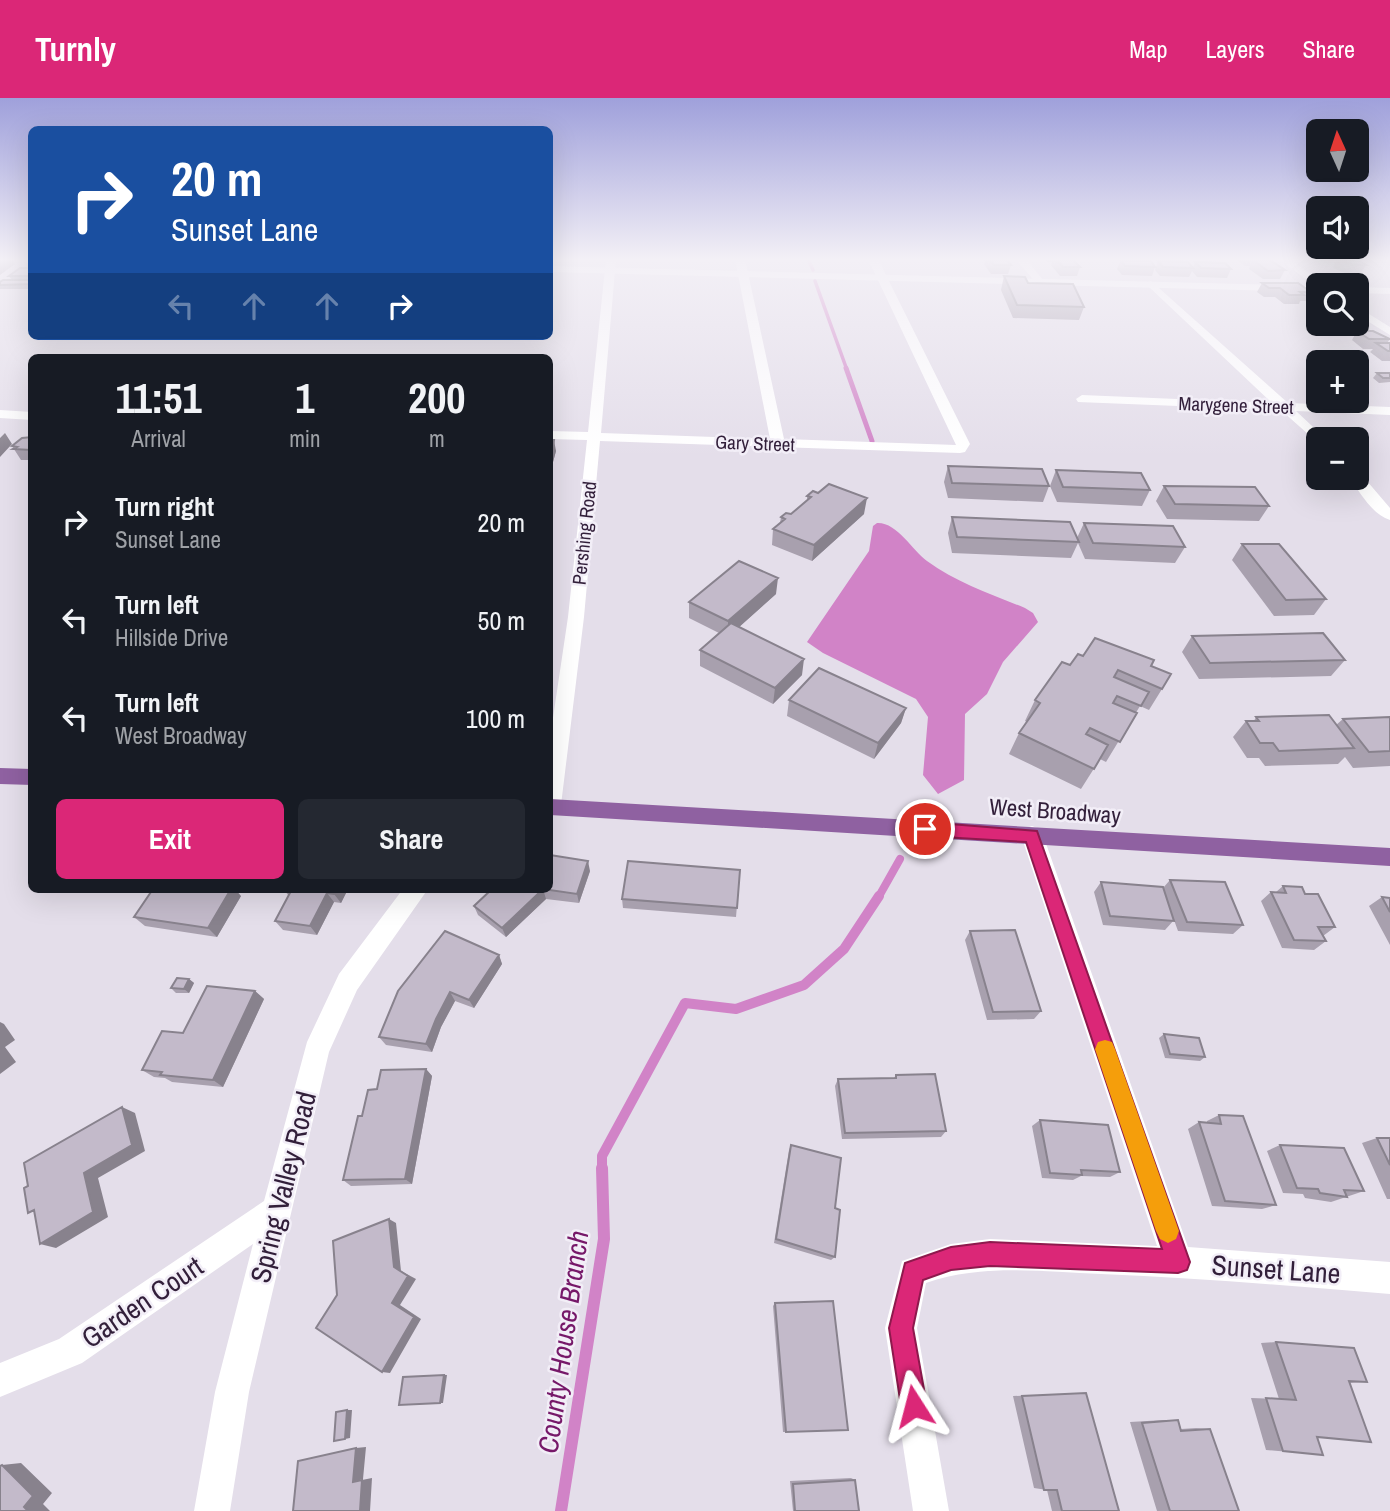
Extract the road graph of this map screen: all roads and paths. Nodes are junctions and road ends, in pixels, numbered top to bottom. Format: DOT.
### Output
graph roads {
  1 [pos="605,325"];
  2 [pos="753,325"];
  3 [pos="906,325"];
  4 [pos="1196,325"];
  5 [pos="1082,399"];
  6 [pos="1283,407"];
  7 [pos="1390,411"];
  8 [pos="0,414"];
  9 [pos="28,416"];
  10 [pos="1306,427"];
  11 [pos="553,435"];
  12 [pos="593,437"];
  13 [pos="778,444"];
  14 [pos="1366,490"];
  15 [pos="1390,516"];
  16 [pos="0,776"];
  17 [pos="28,777"];
  18 [pos="553,784"];
  19 [pos="553,806"];
  20 [pos="1032,835"];
  21 [pos="1390,857"];
  22 [pos="413,893"];
  23 [pos="277,1210"];
  24 [pos="1178,1262"];
  25 [pos="1390,1278"];
  26 [pos="0,1380"];
  27 [pos="212,1511"];
  28 [pos="931,1511"];
  1 -- 12 [label="street, Pershing Road"];
  2 -- 13 [label="street"];
  3 -- 13 [label="street, Gary Street"];
  4 -- 6 [label="street"];
  5 -- 6 [label="street, Marygene Street"];
  6 -- 7 [label="street, Marygene Street"];
  6 -- 10 [label="street"];
  8 -- 9 [label="street"];
  11 -- 12 [label="street, Gary Street"];
  12 -- 13 [label="street, Gary Street"];
  12 -- 18 [label="street, Pershing Road"];
  14 -- 15 [label="street"];
  16 -- 17 [label="main road"];
  19 -- 20 [label="main road, West Broadway"];
  20 -- 21 [label="main road, West Broadway"];
  20 -- 24 [label="street"];
  22 -- 23 [label="street, Spring Valley Road"];
  23 -- 26 [label="street, Garden Court"];
  23 -- 27 [label="street, Spring Valley Road"];
  24 -- 25 [label="street, Sunset Lane"];
  24 -- 28 [label="street, Sunset Lane"];
}
